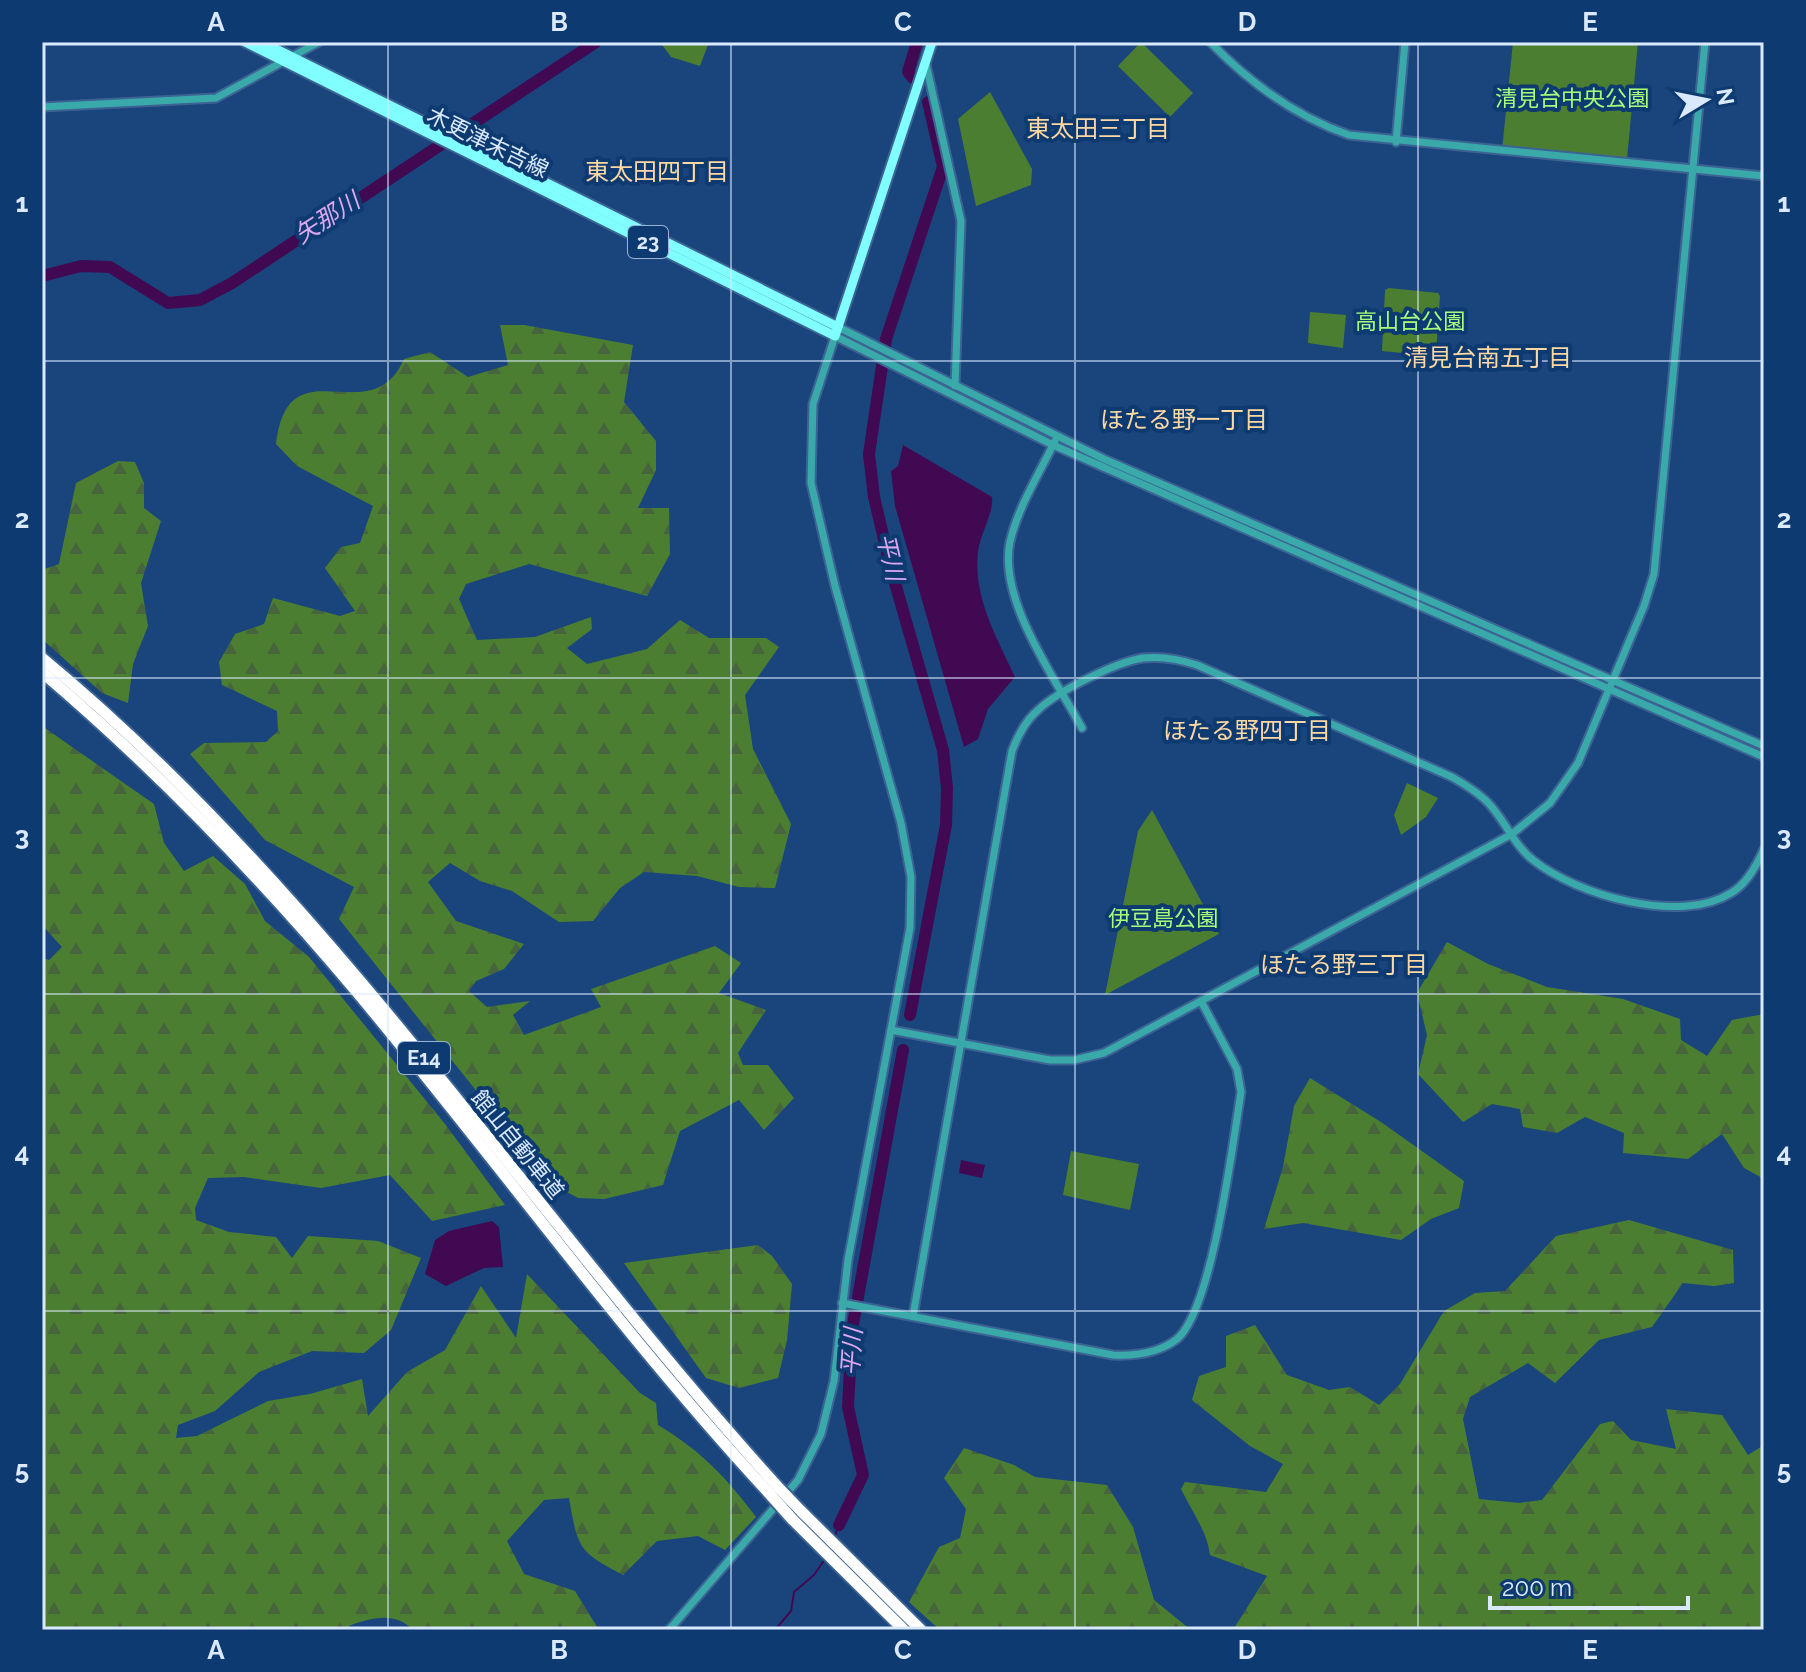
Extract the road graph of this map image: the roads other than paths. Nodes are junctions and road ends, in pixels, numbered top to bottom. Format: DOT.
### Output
graph roads {
  1 [pos="245,42"];
  2 [pos="262,42"];
  3 [pos="319,42"];
  4 [pos="932,42"];
  5 [pos="1210,42"];
  6 [pos="1405,42"];
  7 [pos="1705,42"];
  8 [pos="289,60"];
  9 [pos="925,61"];
  10 [pos="42,107"];
  11 [pos="1396,142"];
  12 [pos="1693,169"];
  13 [pos="1764,176"];
  14 [pos="836,331"];
  15 [pos="955,386"];
  16 [pos="1055,441"];
  17 [pos="42,658"];
  18 [pos="42,672"];
  19 [pos="1611,685"];
  20 [pos="1064,693"];
  21 [pos="1082,728"];
  22 [pos="1764,746"];
  23 [pos="1764,757"];
  24 [pos="1512,834"];
  25 [pos="1764,849"];
  26 [pos="1201,1001"];
  27 [pos="891,1030"];
  28 [pos="960,1042"];
  29 [pos="842,1303"];
  30 [pos="913,1316"];
  31 [pos="772,1489"];
  32 [pos="837,1556"];
  33 [pos="669,1630"];
  34 [pos="904,1630"];
  35 [pos="921,1630"];
  1 -- 8 [label="main road, 木更津末吉線 / 23"];
  2 -- 8 [label="main road, 木更津末吉線 / 23"];
  3 -- 8 [label="street"];
  4 -- 9 [label="main road"];
  5 -- 11 [label="street"];
  6 -- 11 [label="street"];
  7 -- 12 [label="street"];
  8 -- 10 [label="street"];
  8 -- 14 [label="main road, 木更津末吉線 / 23"];
  9 -- 14 [label="main road"];
  9 -- 15 [label="street"];
  11 -- 12 [label="street"];
  12 -- 13 [label="street"];
  12 -- 19 [label="street"];
  14 -- 15 [label="street"];
  14 -- 16 [label="street"];
  14 -- 27 [label="street"];
  15 -- 16 [label="street"];
  16 -- 19 [label="street"];
  16 -- 20 [label="street"];
  17 -- 31 [label="highway, 館山自動車道 / E14"];
  18 -- 31 [label="highway, 館山自動車道 / E14"];
  19 -- 22 [label="street"];
  19 -- 23 [label="street"];
  19 -- 24 [label="street"];
  20 -- 21 [label="street"];
  20 -- 24 [label="street"];
  20 -- 28 [label="street"];
  24 -- 25 [label="street"];
  24 -- 26 [label="street"];
  26 -- 28 [label="street"];
  26 -- 30 [label="street"];
  27 -- 28 [label="street"];
  27 -- 29 [label="street"];
  28 -- 30 [label="street"];
  29 -- 30 [label="street"];
  29 -- 33 [label="street"];
  31 -- 32 [label="highway, 館山自動車道 / E14, bridge"];
  32 -- 34 [label="highway, 館山自動車道 / E14"];
  32 -- 35 [label="highway, 館山自動車道 / E14"];
}
